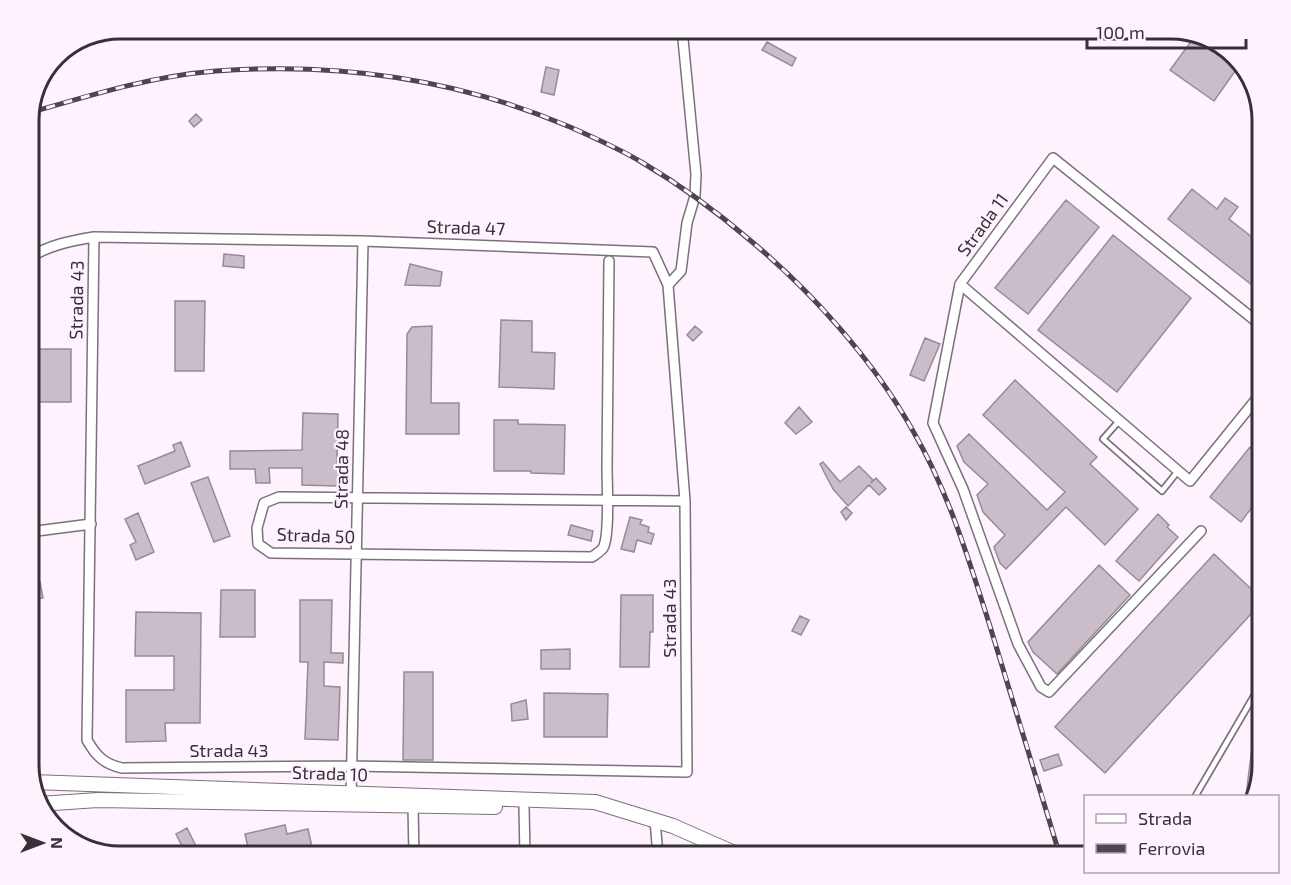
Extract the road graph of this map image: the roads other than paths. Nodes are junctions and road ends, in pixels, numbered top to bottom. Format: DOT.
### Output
graph roads {
  1 [pos="683,39"];
  2 [pos="94,237"];
  3 [pos="363,241"];
  4 [pos="39,252"];
  5 [pos="609,261"];
  6 [pos="960,284"];
  7 [pos="668,285"];
  8 [pos="1252,318"];
  9 [pos="1252,405"];
  10 [pos="1119,421"];
  11 [pos="1178,471"];
  12 [pos="358,498"];
  13 [pos="607,501"];
  14 [pos="685,501"];
  15 [pos="91,524"];
  16 [pos="39,531"];
  17 [pos="1201,531"];
  18 [pos="355,555"];
  19 [pos="1252,701"];
  20 [pos="351,766"];
  21 [pos="41,782"];
  22 [pos="1196,795"];
  23 [pos="351,799"];
  24 [pos="49,803"];
  25 [pos="413,806"];
  26 [pos="524,807"];
  27 [pos="626,811"];
  28 [pos="655,820"];
  29 [pos="414,846"];
  30 [pos="525,846"];
  31 [pos="657,846"];
  32 [pos="718,846"];
  1 -- 7 [label="street"];
  2 -- 3 [label="street, Strada 47"];
  2 -- 4 [label="street, Strada 47"];
  2 -- 15 [label="street, Strada 43"];
  3 -- 7 [label="street, Strada 47"];
  3 -- 12 [label="street, Strada 48"];
  5 -- 13 [label="street, Strada 50"];
  6 -- 8 [label="street, Strada 11"];
  6 -- 10 [label="street, Strada 11"];
  6 -- 17 [label="street"];
  7 -- 14 [label="street, Strada 47"];
  9 -- 11 [label="street, Strada 11"];
  10 -- 11 [label="street, Strada 11"];
  10 -- 11 [label="lane"];
  12 -- 13 [label="street, Strada 50"];
  12 -- 18 [label="street, Strada 48"];
  12 -- 18 [label="street, Strada 50"];
  13 -- 14 [label="street, Strada 50"];
  13 -- 18 [label="street, Strada 50"];
  14 -- 20 [label="street, Strada 43"];
  15 -- 16 [label="street"];
  15 -- 20 [label="street, Strada 43"];
  18 -- 20 [label="street, Strada 48"];
  19 -- 22 [label="lane"];
  20 -- 23 [label="street, Strada 48"];
  21 -- 23 [label="street, Strada 10"];
  23 -- 24 [label="street, Strada 10"];
  23 -- 25 [label="street, Strada 10"];
  23 -- 27 [label="street, Strada 10"];
  25 -- 26 [label="street, Strada 10"];
  25 -- 29 [label="street"];
  26 -- 27 [label="street, Strada 10"];
  26 -- 30 [label="street"];
  27 -- 28 [label="street, Strada 10"];
  28 -- 31 [label="street"];
  28 -- 32 [label="street, Strada 10"];
}
